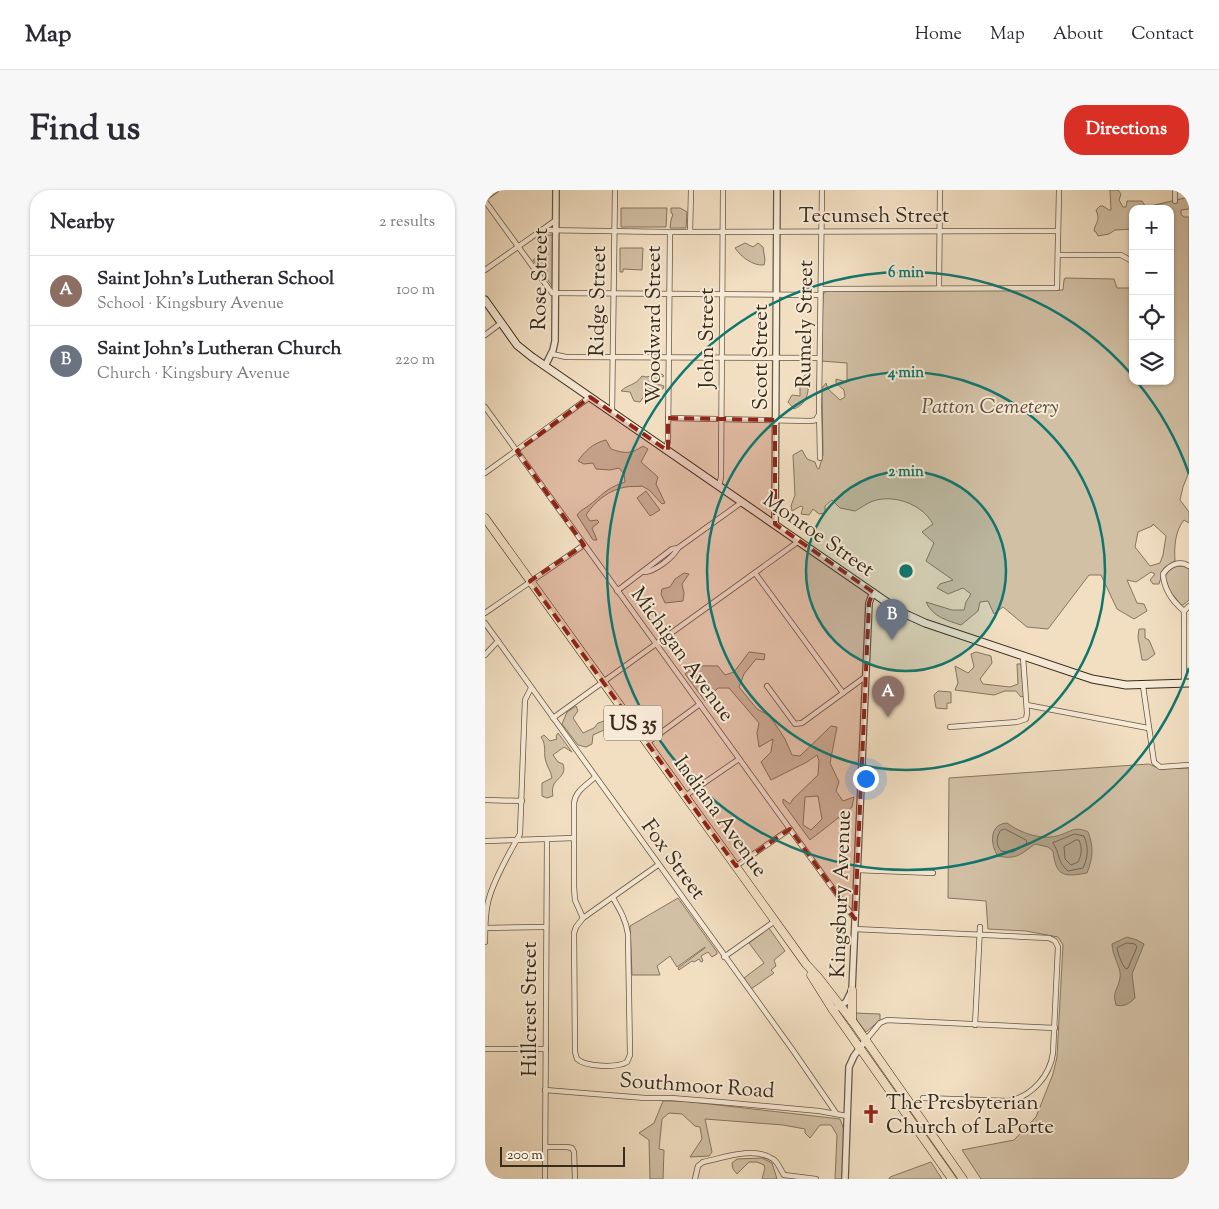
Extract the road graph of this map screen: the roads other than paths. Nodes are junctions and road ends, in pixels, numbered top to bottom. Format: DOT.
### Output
graph roads {
  1 [pos="496,190"];
  2 [pos="551,190"];
  3 [pos="615,190"];
  4 [pos="691,190"];
  5 [pos="723,190"];
  6 [pos="777,190"];
  7 [pos="822,190"];
  8 [pos="940,190"];
  9 [pos="1059,190"];
  10 [pos="1175,190"];
  11 [pos="556,193"];
  12 [pos="485,199"];
  13 [pos="1175,201"];
  14 [pos="556,220"];
  15 [pos="541,230"];
  16 [pos="556,231"];
  17 [pos="614,231"];
  18 [pos="822,231"];
  19 [pos="940,231"];
  20 [pos="1058,231"];
  21 [pos="670,232"];
  22 [pos="690,232"];
  23 [pos="723,232"];
  24 [pos="777,232"];
  25 [pos="517,246"];
  26 [pos="1059,254"];
  27 [pos="1129,259"];
  28 [pos="485,270"];
  29 [pos="821,288"];
  30 [pos="939,288"];
  31 [pos="555,294"];
  32 [pos="613,294"];
  33 [pos="669,295"];
  34 [pos="723,295"];
  35 [pos="776,295"];
  36 [pos="820,295"];
  37 [pos="485,300"];
  38 [pos="501,323"];
  39 [pos="485,335"];
  40 [pos="552,354"];
  41 [pos="613,356"];
  42 [pos="669,357"];
  43 [pos="722,357"];
  44 [pos="775,358"];
  45 [pos="819,358"];
  46 [pos="545,366"];
  47 [pos="590,398"];
  48 [pos="485,407"];
  49 [pos="612,413"];
  50 [pos="819,415"];
  51 [pos="668,418"];
  52 [pos="722,420"];
  53 [pos="775,420"];
  54 [pos="666,450"];
  55 [pos="517,451"];
  56 [pos="820,458"];
  57 [pos="485,473"];
  58 [pos="719,486"];
  59 [pos="742,502"];
  60 [pos="485,518"];
  61 [pos="775,524"];
  62 [pos="799,541"];
  63 [pos="584,545"];
  64 [pos="1189,566"];
  65 [pos="755,573"];
  66 [pos="530,581"];
  67 [pos="617,591"];
  68 [pos="873,592"];
  69 [pos="1189,606"];
  70 [pos="1184,611"];
  71 [pos="485,612"];
  72 [pos="485,623"];
  73 [pos="498,641"];
  74 [pos="656,644"];
  75 [pos="485,655"];
  76 [pos="1023,657"];
  77 [pos="865,677"];
  78 [pos="603,682"];
  79 [pos="1187,683"];
  80 [pos="767,686"];
  81 [pos="1143,686"];
  82 [pos="531,688"];
  83 [pos="843,693"];
  84 [pos="700,704"];
  85 [pos="1027,705"];
  86 [pos="553,718"];
  87 [pos="951,727"];
  88 [pos="1148,728"];
  89 [pos="647,743"];
  90 [pos="739,758"];
  91 [pos="1189,765"];
  92 [pos="595,777"];
  93 [pos="685,796"];
  94 [pos="485,800"];
  95 [pos="521,801"];
  96 [pos="790,829"];
  97 [pos="574,838"];
  98 [pos="547,839"];
  99 [pos="516,840"];
  100 [pos="485,841"];
  101 [pos="575,859"];
  102 [pos="581,859"];
  103 [pos="658,865"];
  104 [pos="736,866"];
  105 [pos="857,870"];
  106 [pos="933,873"];
  107 [pos="613,898"];
  108 [pos="583,918"];
  109 [pos="855,919"];
  110 [pos="775,921"];
  111 [pos="545,927"];
  112 [pos="979,927"];
  113 [pos="485,928"];
  114 [pos="855,929"];
  115 [pos="979,934"];
  116 [pos="485,942"];
  117 [pos="724,957"];
  118 [pos="852,990"];
  119 [pos="837,1008"];
  120 [pos="853,1022"];
  121 [pos="975,1025"];
  122 [pos="1055,1028"];
  123 [pos="865,1041"];
  124 [pos="860,1047"];
  125 [pos="485,1049"];
  126 [pos="546,1049"];
  127 [pos="545,1090"];
  128 [pos="923,1098"];
  129 [pos="836,1113"];
  130 [pos="847,1116"];
  131 [pos="933,1135"];
  132 [pos="925,1139"];
  133 [pos="545,1147"];
  134 [pos="784,1177"];
  135 [pos="545,1179"];
  136 [pos="575,1179"];
  137 [pos="695,1179"];
  138 [pos="816,1179"];
  139 [pos="845,1179"];
  140 [pos="952,1179"];
  141 [pos="963,1179"];
  1 -- 12 [label="street"];
  2 -- 11 [label="street"];
  3 -- 17 [label="street, Ridge Street"];
  4 -- 22 [label="street, Woodward Street"];
  5 -- 23 [label="street, John Street"];
  6 -- 24 [label="street, Scott Street"];
  7 -- 18 [label="street, Rumely Street"];
  8 -- 19 [label="street"];
  9 -- 20 [label="street"];
  10 -- 13 [label="street"];
  11 -- 14 [label="street, Rose Street"];
  12 -- 25 [label="street"];
  14 -- 15 [label="street"];
  14 -- 16 [label="street, Rose Street"];
  15 -- 16 [label="street"];
  15 -- 25 [label="street"];
  16 -- 17 [label="street"];
  16 -- 31 [label="street, Rose Street"];
  17 -- 21 [label="street"];
  17 -- 32 [label="street, Ridge Street"];
  18 -- 19 [label="street, Tecumseh Street"];
  18 -- 24 [label="street, Tecumseh Street"];
  18 -- 29 [label="street, Rumely Street"];
  19 -- 20 [label="street, Tecumseh Street"];
  19 -- 30 [label="street"];
  20 -- 26 [label="street"];
  21 -- 22 [label="street, Woodward Street"];
  21 -- 33 [label="street, Woodward Street"];
  22 -- 23 [label="street, Tecumseh Street"];
  23 -- 24 [label="street, Tecumseh Street"];
  23 -- 34 [label="street, John Street"];
  24 -- 35 [label="street, Scott Street"];
  25 -- 28 [label="street"];
  25 -- 31 [label="street"];
  26 -- 27 [label="street"];
  26 -- 30 [label="street"];
  29 -- 30 [label="street"];
  29 -- 36 [label="street, Rumely Street"];
  31 -- 32 [label="street"];
  31 -- 40 [label="street, Rose Street"];
  32 -- 33 [label="street"];
  32 -- 41 [label="street, Ridge Street"];
  33 -- 34 [label="street"];
  33 -- 42 [label="street, Woodward Street"];
  34 -- 35 [label="street"];
  34 -- 43 [label="street, John Street"];
  35 -- 36 [label="street"];
  35 -- 44 [label="street, Scott Street"];
  36 -- 45 [label="street, Rumely Street"];
  37 -- 38 [label="main road, Monroe Street"];
  38 -- 39 [label="street"];
  38 -- 46 [label="main road, Monroe Street"];
  40 -- 41 [label="street"];
  40 -- 46 [label="street, Rose Street"];
  41 -- 42 [label="street"];
  41 -- 49 [label="street, Ridge Street"];
  42 -- 43 [label="street"];
  42 -- 51 [label="street, Woodward Street"];
  43 -- 44 [label="street"];
  43 -- 52 [label="street, John Street"];
  44 -- 45 [label="street"];
  44 -- 53 [label="street, Scott Street"];
  45 -- 50 [label="street, Rumely Street"];
  46 -- 47 [label="main road, Monroe Street"];
  47 -- 49 [label="main road, Monroe Street"];
  47 -- 55 [label="street"];
  48 -- 55 [label="street, Michigan Avenue"];
  49 -- 54 [label="main road, Monroe Street"];
  50 -- 53 [label="street"];
  50 -- 56 [label="street, Rumely Street"];
  51 -- 52 [label="street"];
  51 -- 54 [label="street, Woodward Street"];
  52 -- 53 [label="street"];
  52 -- 58 [label="street, John Street"];
  53 -- 61 [label="street, Scott Street"];
  54 -- 58 [label="main road, Monroe Street"];
  55 -- 57 [label="street"];
  55 -- 63 [label="street, Michigan Avenue"];
  58 -- 59 [label="main road, Monroe Street"];
  59 -- 61 [label="main road, Monroe Street"];
  59 -- 67 [label="street"];
  60 -- 66 [label="main road, Indiana Avenue / US 35"];
  61 -- 62 [label="main road, Monroe Street"];
  62 -- 65 [label="street"];
  62 -- 68 [label="main road, Monroe Street"];
  63 -- 66 [label="street"];
  63 -- 67 [label="street, Michigan Avenue"];
  64 -- 70 [label="street"];
  65 -- 74 [label="street"];
  65 -- 83 [label="street"];
  66 -- 71 [label="street"];
  66 -- 78 [label="main road, Indiana Avenue / US 35"];
  67 -- 74 [label="street, Michigan Avenue"];
  68 -- 76 [label="main road, Monroe Street"];
  68 -- 77 [label="street, Kingsbury Avenue"];
  69 -- 70 [label="street"];
  70 -- 79 [label="street"];
  72 -- 73 [label="street, Fox Street"];
  73 -- 75 [label="street"];
  73 -- 82 [label="street, Fox Street"];
  74 -- 78 [label="street"];
  74 -- 84 [label="street, Michigan Avenue"];
  76 -- 81 [label="main road, Monroe Street"];
  76 -- 85 [label="street"];
  77 -- 83 [label="street"];
  77 -- 105 [label="street, Kingsbury Avenue"];
  78 -- 86 [label="street"];
  78 -- 89 [label="main road, Indiana Avenue / US 35"];
  79 -- 81 [label="main road, Monroe Street"];
  80 -- 83 [label="street"];
  81 -- 88 [label="street"];
  82 -- 86 [label="street, Fox Street"];
  82 -- 95 [label="street"];
  84 -- 89 [label="street"];
  84 -- 90 [label="street, Michigan Avenue"];
  85 -- 87 [label="street"];
  85 -- 88 [label="street"];
  86 -- 92 [label="street, Fox Street"];
  88 -- 91 [label="street"];
  89 -- 93 [label="main road, Indiana Avenue / US 35"];
  90 -- 93 [label="street"];
  90 -- 96 [label="street, Michigan Avenue"];
  92 -- 97 [label="street"];
  92 -- 103 [label="street, Fox Street"];
  93 -- 104 [label="main road, Indiana Avenue / US 35"];
  94 -- 95 [label="street"];
  95 -- 99 [label="street"];
  96 -- 104 [label="street"];
  96 -- 109 [label="street, Michigan Avenue"];
  97 -- 98 [label="street"];
  97 -- 101 [label="street"];
  98 -- 99 [label="street"];
  98 -- 111 [label="street, Hillcrest Street"];
  99 -- 100 [label="street"];
  99 -- 113 [label="street"];
  101 -- 102 [label="street"];
  101 -- 108 [label="street"];
  103 -- 107 [label="street"];
  103 -- 117 [label="street, Fox Street"];
  104 -- 110 [label="main road, Indiana Avenue / US 35"];
  105 -- 106 [label="street"];
  105 -- 109 [label="street, Kingsbury Avenue"];
  107 -- 108 [label="street"];
  107 -- 108 [label="street"];
  109 -- 114 [label="street, Kingsbury Avenue"];
  110 -- 117 [label="street"];
  110 -- 119 [label="main road, Indiana Avenue / US 35"];
  111 -- 113 [label="street"];
  111 -- 126 [label="street, Hillcrest Street"];
  112 -- 115 [label="street"];
  113 -- 116 [label="street"];
  114 -- 115 [label="street"];
  114 -- 118 [label="street, Kingsbury Avenue"];
  115 -- 121 [label="street"];
  115 -- 122 [label="street"];
  117 -- 129 [label="street, Fox Street"];
  118 -- 119 [label="street, Kingsbury Avenue"];
  118 -- 120 [label="main road"];
  119 -- 120 [label="main road, Indiana Avenue / US 35"];
  119 -- 124 [label="main road, Indiana Avenue / US 35"];
  120 -- 123 [label="main road, Indiana Avenue / US 35"];
  121 -- 122 [label="street"];
  121 -- 123 [label="street"];
  122 -- 128 [label="street"];
  123 -- 124 [label="street"];
  123 -- 131 [label="main road, Indiana Avenue / US 35"];
  124 -- 130 [label="street"];
  124 -- 132 [label="main road, Indiana Avenue / US 35"];
  125 -- 126 [label="street"];
  126 -- 127 [label="street, Hillcrest Street"];
  127 -- 129 [label="street, Southmoor Road"];
  127 -- 133 [label="street, Hillcrest Street"];
  129 -- 130 [label="street, Southmoor Road"];
  130 -- 139 [label="street"];
  131 -- 132 [label="main road"];
  131 -- 141 [label="main road, Indiana Avenue / US 35"];
  132 -- 140 [label="main road, Indiana Avenue / US 35"];
  133 -- 135 [label="street, Hillcrest Street"];
  133 -- 136 [label="street"];
  134 -- 137 [label="street"];
  134 -- 138 [label="street"];
}
